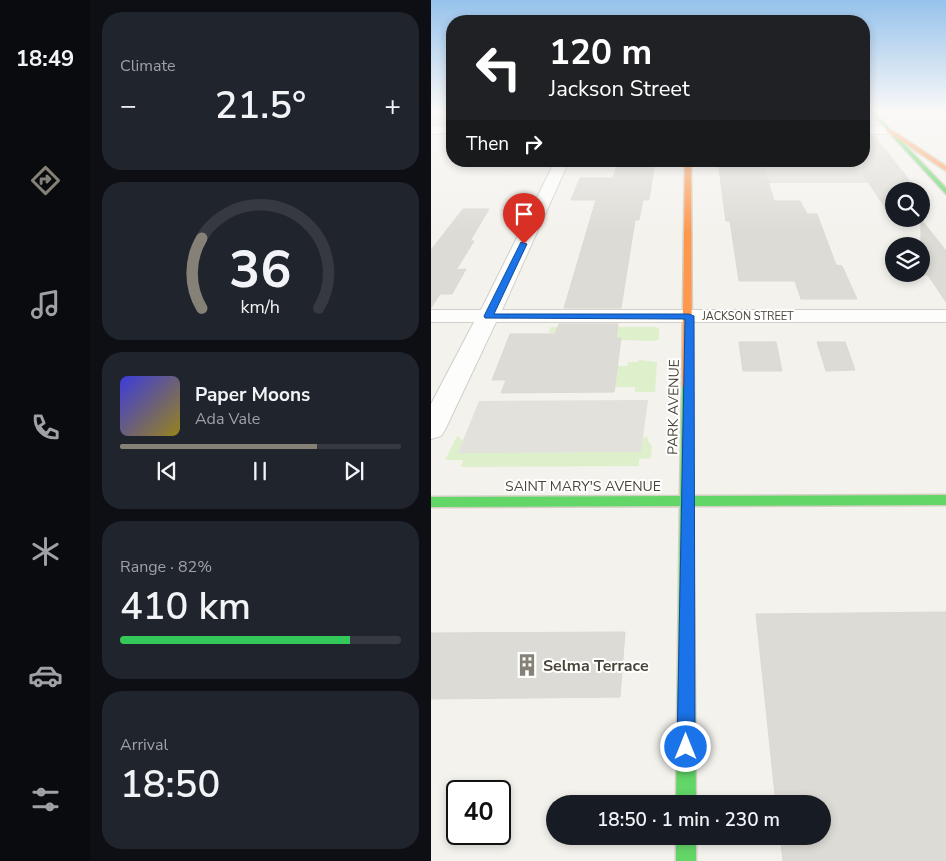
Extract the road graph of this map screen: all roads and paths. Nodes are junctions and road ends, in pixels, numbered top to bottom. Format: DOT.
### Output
graph roads {
  1 [pos="909,152"];
  2 [pos="921,152"];
  3 [pos="560,167"];
  4 [pos="688,167"];
  5 [pos="946,169"];
  6 [pos="946,192"];
  7 [pos="431,316"];
  8 [pos="488,316"];
  9 [pos="689,316"];
  10 [pos="946,316"];
  11 [pos="431,430"];
  12 [pos="687,500"];
  13 [pos="946,500"];
  14 [pos="431,502"];
  15 [pos="686,795"];
  16 [pos="686,845"];
  17 [pos="686,861"];
  1 -- 6 [label="main road"];
  2 -- 5 [label="main road"];
  3 -- 8 [label="street"];
  4 -- 9 [label="main road, PARK AVENUE"];
  7 -- 8 [label="street, JACKSON STREET"];
  8 -- 9 [label="street, JACKSON STREET"];
  8 -- 11 [label="street"];
  9 -- 10 [label="street, JACKSON STREET"];
  9 -- 12 [label="main road, PARK AVENUE"];
  12 -- 13 [label="main road, SAINT MARY'S AVENUE"];
  12 -- 14 [label="main road, SAINT MARY'S AVENUE"];
  12 -- 15 [label="main road, PARK AVENUE"];
  16 -- 17 [label="main road"];
}
